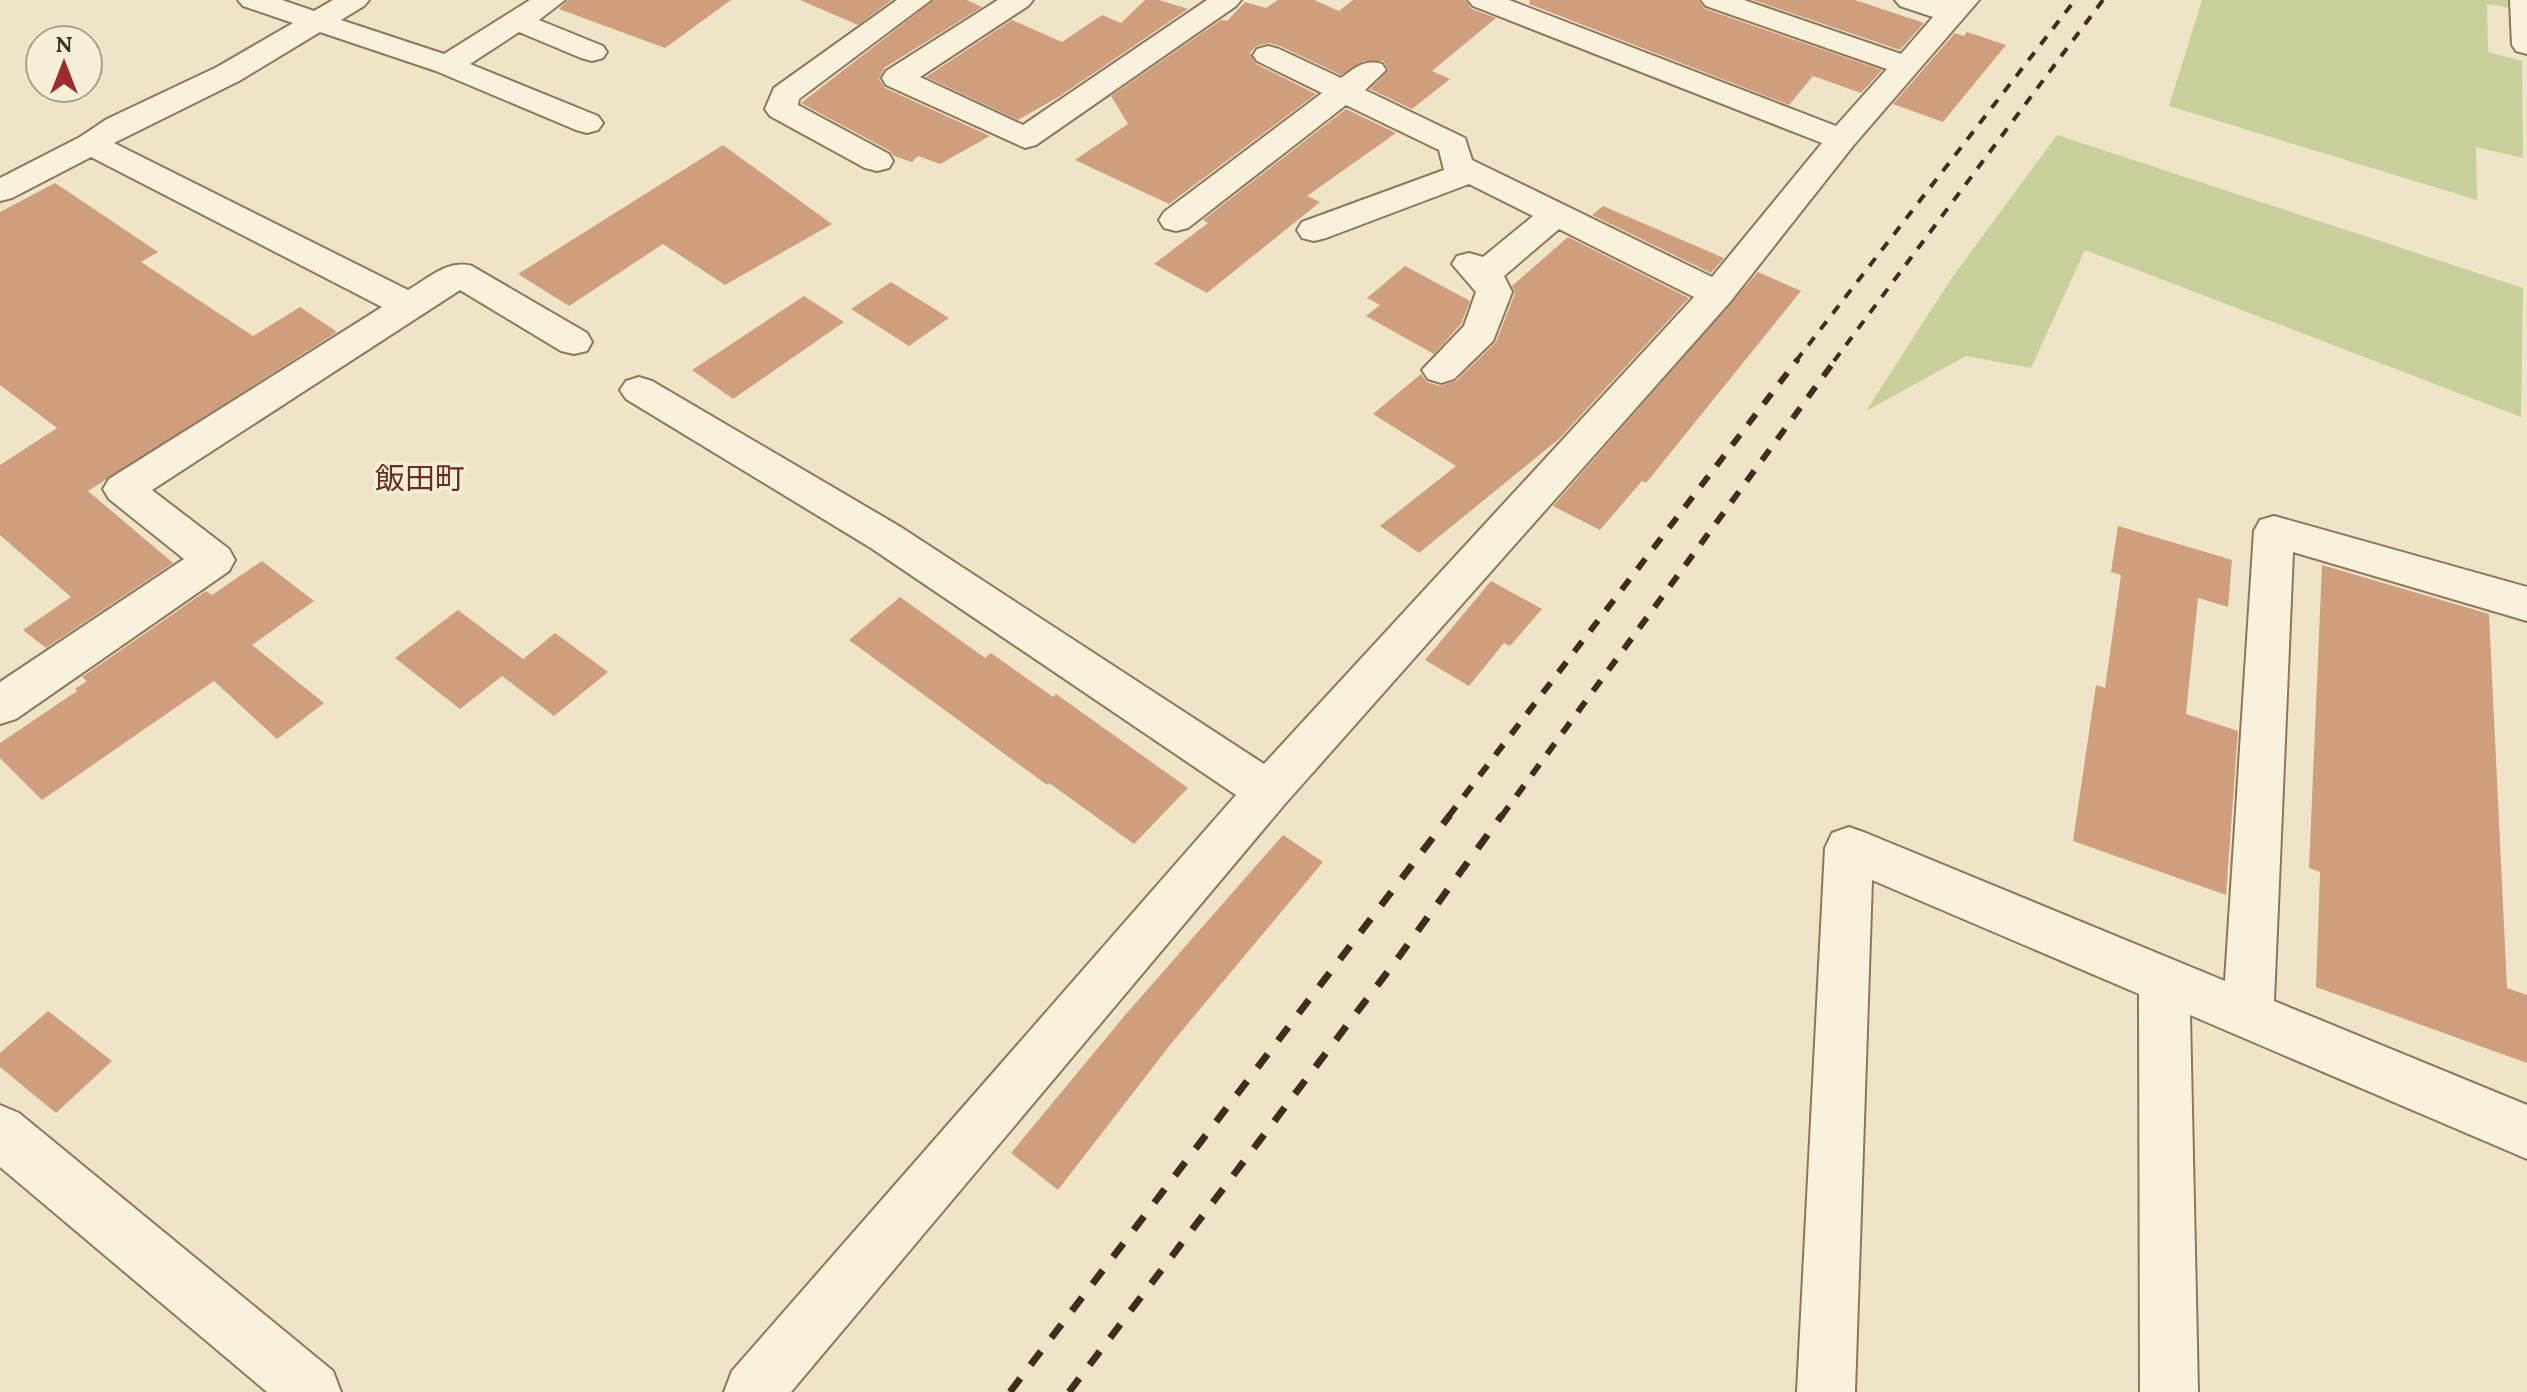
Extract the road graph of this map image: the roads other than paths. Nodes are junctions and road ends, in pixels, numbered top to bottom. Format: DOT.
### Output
graph roads {
  1 [pos="253,0"];
  2 [pos="354,0"];
  3 [pos="550,0"];
  4 [pos="916,0"];
  5 [pos="1018,0"];
  6 [pos="1226,0"];
  7 [pos="1483,0"];
  8 [pos="1716,0"];
  9 [pos="1910,0"];
  10 [pos="2525,0"];
  11 [pos="1958,7"];
  12 [pos="318,21"];
  13 [pos="517,21"];
  14 [pos="2527,45"];
  15 [pos="592,52"];
  16 [pos="1268,55"];
  17 [pos="447,65"];
  18 [pos="1907,66"];
  19 [pos="1371,70"];
  20 [pos="1343,91"];
  21 [pos="587,123"];
  22 [pos="1842,139"];
  23 [pos="91,144"];
  24 [pos="877,161"];
  25 [pos="1470,172"];
  26 [pos="0,191"];
  27 [pos="1556,214"];
  28 [pos="1176,220"];
  29 [pos="1314,230"];
  30 [pos="1717,294"];
  31 [pos="410,306"];
  32 [pos="574,342"];
  33 [pos="1441,370"];
  34 [pos="639,390"];
  35 [pos="2527,604"];
  36 [pos="0,706"];
  37 [pos="1268,791"];
  38 [pos="2164,980"];
  39 [pos="2248,1015"];
  40 [pos="0,1132"];
  41 [pos="2527,1132"];
  42 [pos="312,1392"];
  43 [pos="753,1392"];
  44 [pos="1826,1392"];
  45 [pos="2169,1392"];
  1 -- 12 [label="street"];
  2 -- 12 [label="street"];
  3 -- 13 [label="street"];
  4 -- 24 [label="street"];
  5 -- 6 [label="street"];
  7 -- 22 [label="street"];
  8 -- 18 [label="street"];
  9 -- 11 [label="street"];
  10 -- 14 [label="street"];
  11 -- 18 [label="street"];
  12 -- 17 [label="street"];
  12 -- 23 [label="street"];
  13 -- 15 [label="street"];
  13 -- 17 [label="street"];
  16 -- 20 [label="street"];
  17 -- 21 [label="street"];
  18 -- 22 [label="street"];
  19 -- 20 [label="street"];
  20 -- 25 [label="street"];
  20 -- 28 [label="street"];
  22 -- 30 [label="street"];
  23 -- 26 [label="street"];
  23 -- 31 [label="street"];
  25 -- 27 [label="street"];
  25 -- 29 [label="street"];
  27 -- 30 [label="street"];
  27 -- 33 [label="street"];
  30 -- 37 [label="street"];
  31 -- 32 [label="street"];
  31 -- 36 [label="street"];
  34 -- 37 [label="street"];
  35 -- 39 [label="street"];
  37 -- 43 [label="street"];
  38 -- 39 [label="street"];
  38 -- 44 [label="street"];
  38 -- 45 [label="street"];
  39 -- 41 [label="street"];
  40 -- 42 [label="street"];
}
